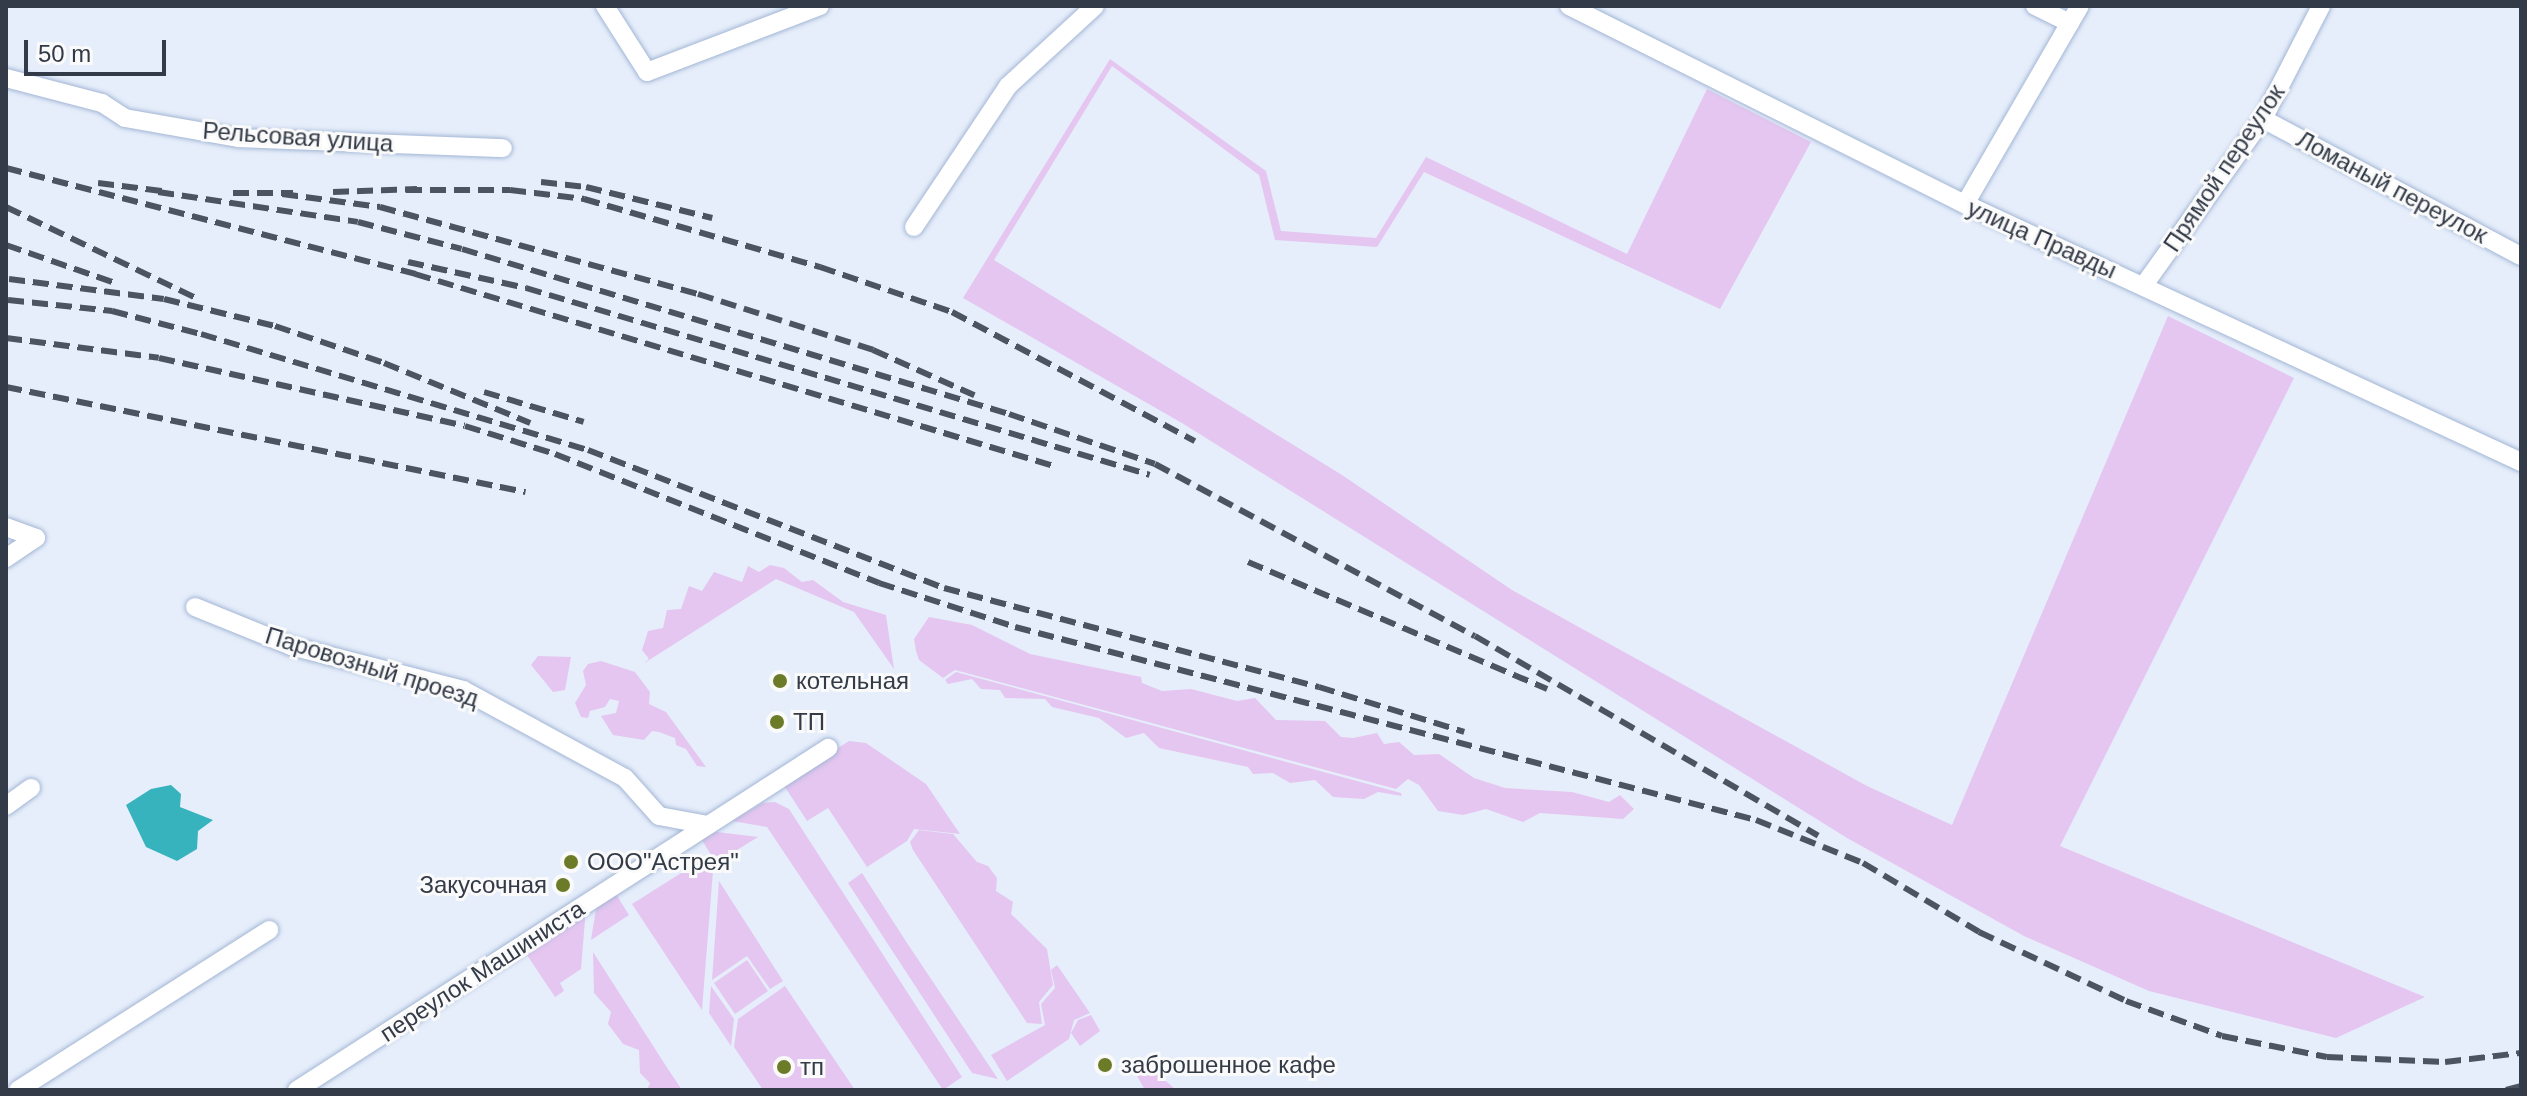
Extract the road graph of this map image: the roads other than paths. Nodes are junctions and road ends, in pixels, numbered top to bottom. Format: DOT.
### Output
graph roads {
  1 [pos="605,6"];
  2 [pos="820,6"];
  3 [pos="1095,6"];
  4 [pos="1569,6"];
  5 [pos="2035,6"];
  6 [pos="2321,6"];
  7 [pos="2075,14"];
  8 [pos="6,78"];
  9 [pos="2263,119"];
  10 [pos="503,148"];
  11 [pos="1965,204"];
  12 [pos="914,227"];
  13 [pos="2521,256"];
  14 [pos="2144,285"];
  15 [pos="2521,462"];
  16 [pos="6,527"];
  17 [pos="6,558"];
  18 [pos="195,607"];
  19 [pos="828,748"];
  20 [pos="31,788"];
  21 [pos="6,806"];
  22 [pos="708,825"];
  23 [pos="269,930"];
  24 [pos="18,1090"];
  25 [pos="297,1090"];
  1 -- 2 [label="street"];
  3 -- 12 [label="street"];
  4 -- 11 [label="street, улица Правды"];
  5 -- 7 [label="street"];
  6 -- 9 [label="street, Прямой переулок"];
  7 -- 11 [label="street"];
  8 -- 10 [label="street, Рельсовая улица"];
  9 -- 13 [label="street, Ломаный переулок"];
  9 -- 14 [label="street, Прямой переулок"];
  11 -- 14 [label="street, улица Правды"];
  14 -- 15 [label="street, улица Правды"];
  16 -- 17 [label="street"];
  18 -- 22 [label="street, Паровозный проезд"];
  19 -- 22 [label="street, переулок Машиниста"];
  20 -- 21 [label="street"];
  22 -- 25 [label="street, переулок Машиниста"];
  23 -- 24 [label="street"];
}
